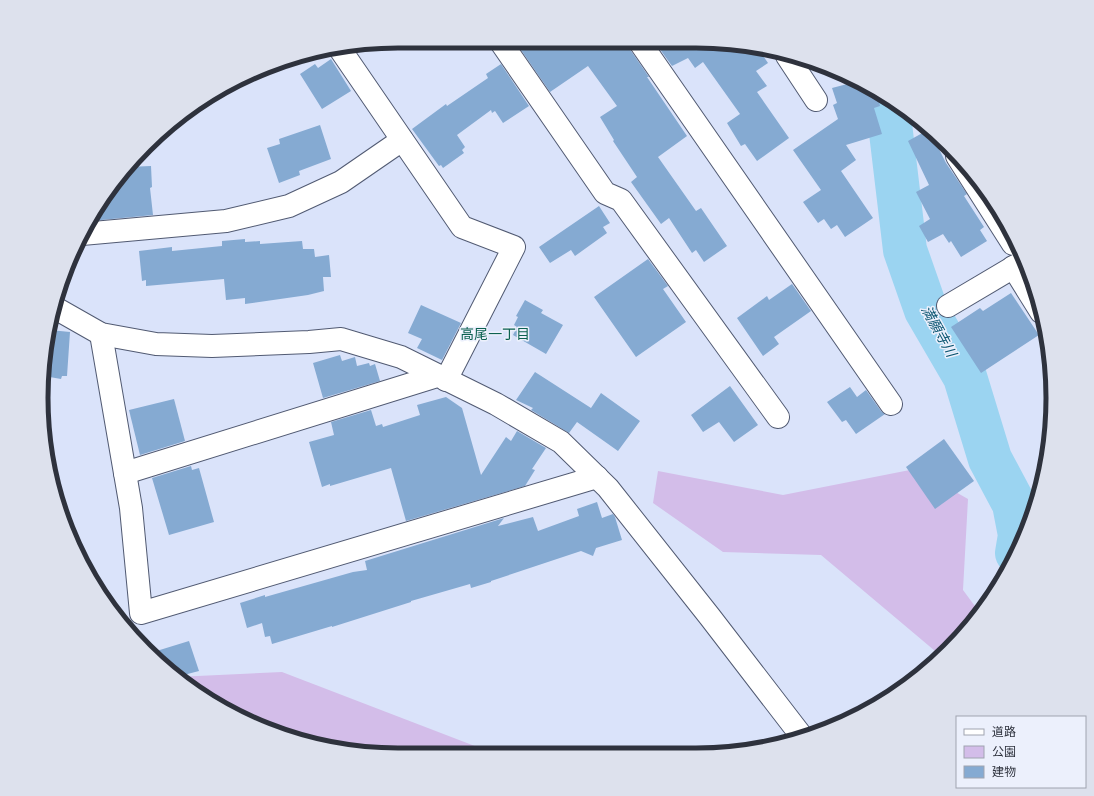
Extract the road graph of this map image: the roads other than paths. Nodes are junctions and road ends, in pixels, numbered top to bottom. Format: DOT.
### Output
graph roads {
  1 [pos="505,48"];
  2 [pos="644,48"];
  3 [pos="343,53"];
  4 [pos="790,61"];
  5 [pos="816,100"];
  6 [pos="402,140"];
  7 [pos="89,233"];
  8 [pos="1018,264"];
  9 [pos="1023,274"];
  10 [pos="948,306"];
  11 [pos="59,310"];
  12 [pos="101,334"];
  13 [pos="442,378"];
  14 [pos="892,404"];
  15 [pos="778,417"];
  16 [pos="125,473"];
  17 [pos="597,477"];
  18 [pos="799,732"];
  1 -- 15 [label="street"];
  2 -- 14 [label="street"];
  3 -- 6 [label="street"];
  4 -- 5 [label="street"];
  6 -- 7 [label="street"];
  6 -- 13 [label="street"];
  8 -- 9 [label="street"];
  8 -- 10 [label="street"];
  11 -- 12 [label="street"];
  12 -- 13 [label="street"];
  12 -- 16 [label="street"];
  13 -- 16 [label="street"];
  13 -- 17 [label="street"];
  16 -- 17 [label="street"];
  17 -- 18 [label="street"];
}
